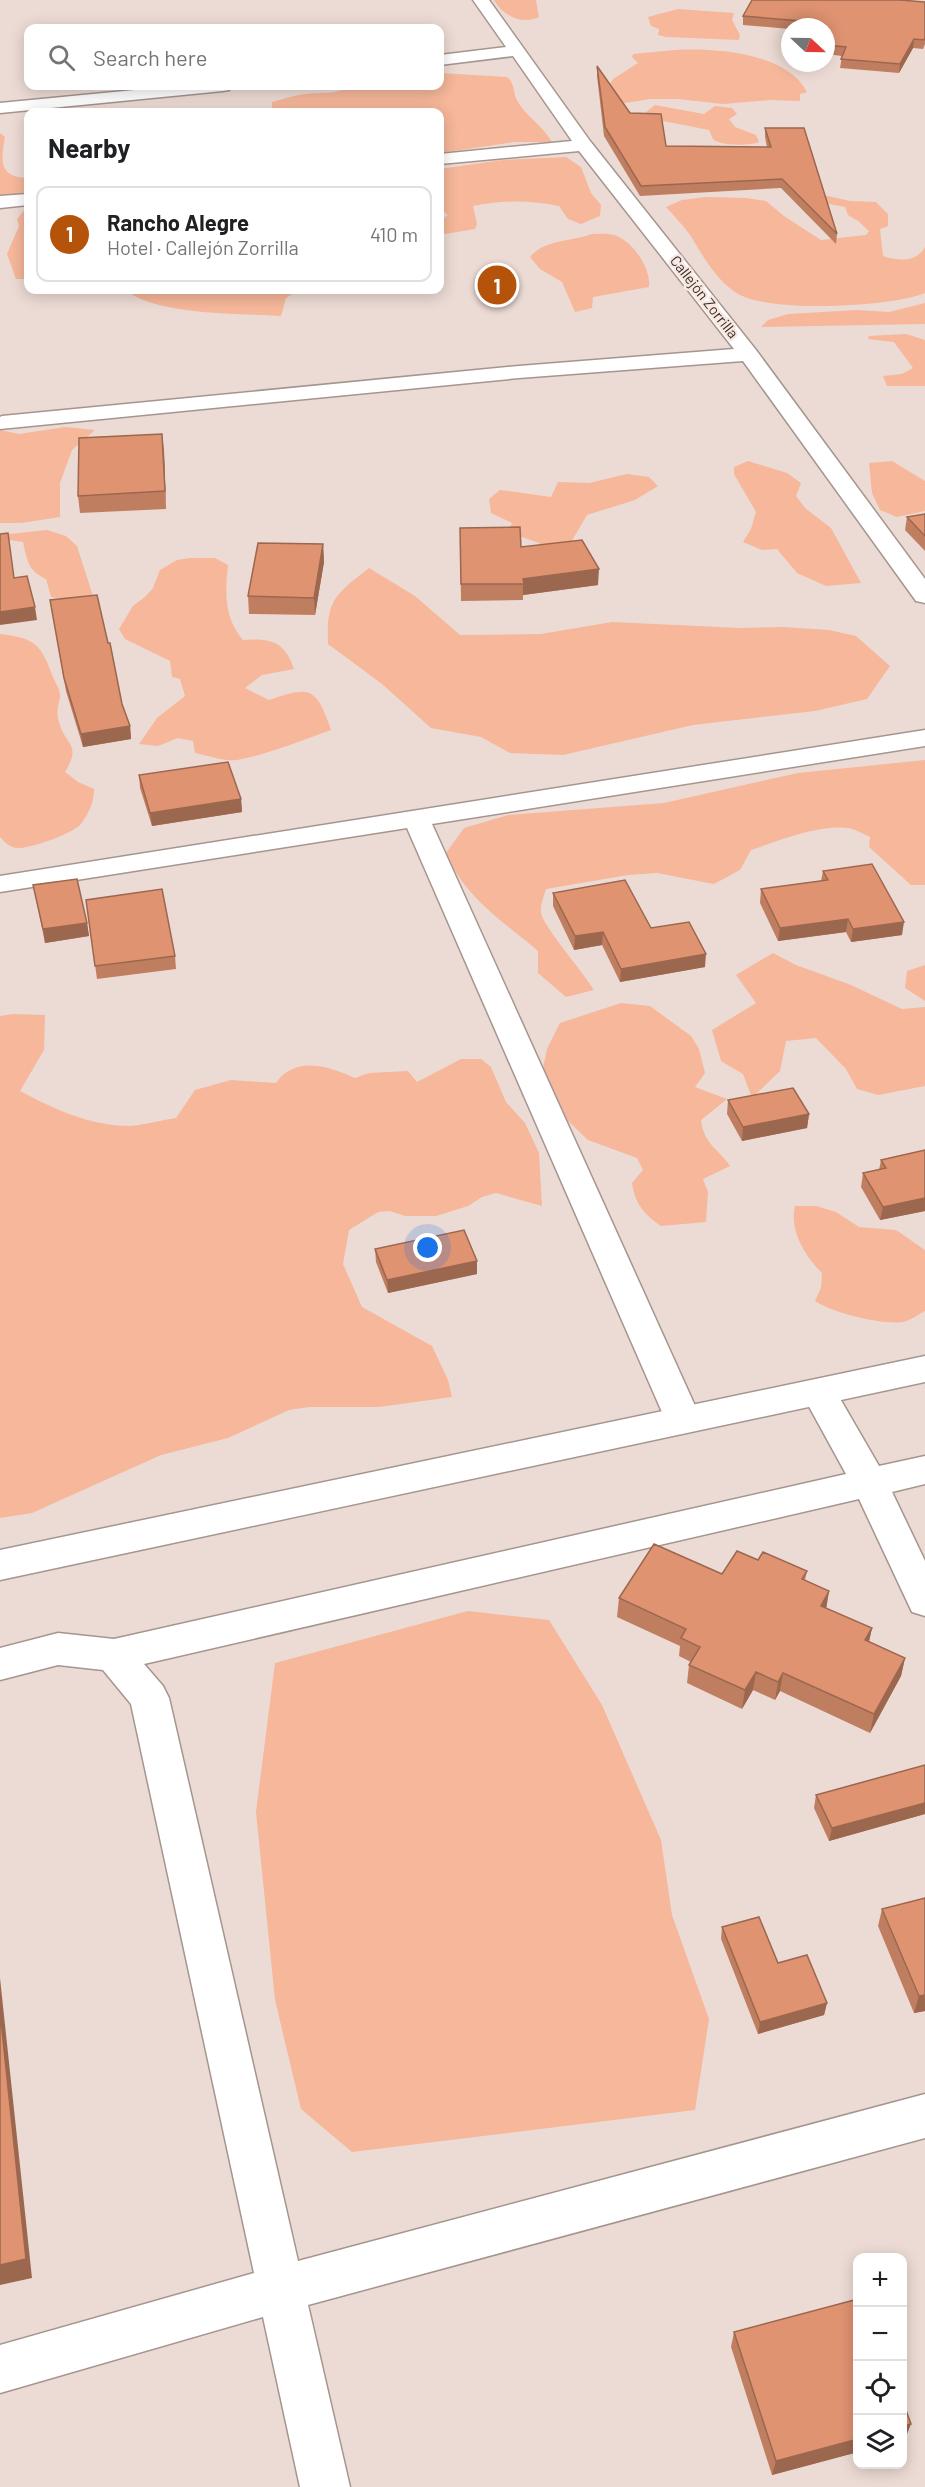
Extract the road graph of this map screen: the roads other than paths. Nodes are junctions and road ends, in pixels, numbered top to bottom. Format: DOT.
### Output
graph roads {
  1 [pos="481,0"];
  2 [pos="516,51"];
  3 [pos="444,60"];
  4 [pos="203,90"];
  5 [pos="124,105"];
  6 [pos="0,108"];
  7 [pos="584,145"];
  8 [pos="444,159"];
  9 [pos="24,200"];
  10 [pos="0,202"];
  11 [pos="749,354"];
  12 [pos="2,423"];
  13 [pos="925,596"];
  14 [pos="925,738"];
  15 [pos="416,818"];
  16 [pos="0,884"];
  17 [pos="925,1369"];
  18 [pos="819,1392"];
  19 [pos="683,1419"];
  20 [pos="925,1470"];
  21 [pos="869,1482"];
  22 [pos="0,1564"];
  23 [pos="925,1601"];
  24 [pos="114,1655"];
  25 [pos="0,1664"];
  26 [pos="925,2116"];
  27 [pos="280,2289"];
  28 [pos="0,2369"];
  29 [pos="325,2487"];
  1 -- 2 [label="street, Callejón Zorrilla"];
  2 -- 3 [label="street"];
  2 -- 7 [label="street, Callejón Zorrilla"];
  4 -- 5 [label="street"];
  5 -- 6 [label="street"];
  7 -- 8 [label="street"];
  7 -- 11 [label="street, Callejón Zorrilla"];
  9 -- 10 [label="street"];
  11 -- 12 [label="street"];
  11 -- 13 [label="street, Callejón Zorrilla"];
  14 -- 15 [label="street"];
  15 -- 16 [label="street"];
  15 -- 19 [label="street"];
  17 -- 18 [label="street"];
  18 -- 19 [label="street"];
  18 -- 21 [label="street"];
  19 -- 22 [label="street"];
  20 -- 21 [label="street"];
  21 -- 23 [label="street"];
  21 -- 24 [label="street"];
  24 -- 25 [label="street"];
  24 -- 27 [label="street"];
  26 -- 27 [label="street"];
  27 -- 28 [label="street"];
  27 -- 29 [label="street"];
}
